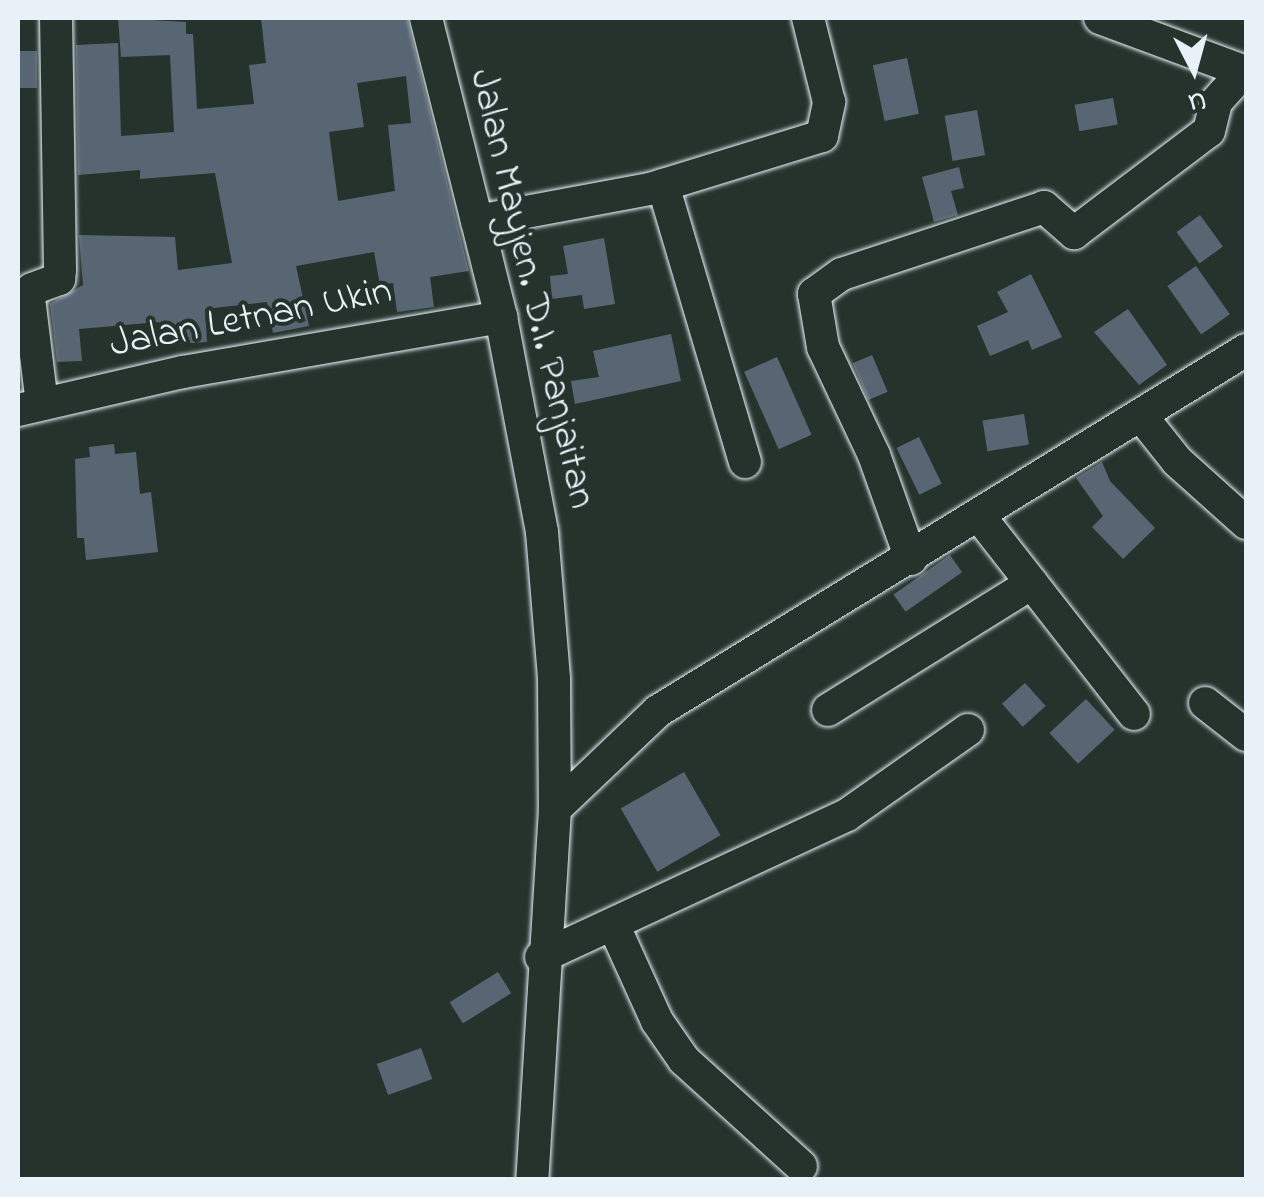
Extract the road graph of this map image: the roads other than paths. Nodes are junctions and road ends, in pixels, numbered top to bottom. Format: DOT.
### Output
graph roads {
  1 [pos="56,18"];
  2 [pos="426,18"];
  3 [pos="808,18"];
  4 [pos="1103,18"];
  5 [pos="1245,71"];
  6 [pos="662,186"];
  7 [pos="486,219"];
  8 [pos="502,316"];
  9 [pos="1246,350"];
  10 [pos="30,407"];
  11 [pos="1142,417"];
  12 [pos="744,462"];
  13 [pos="980,516"];
  14 [pos="1246,523"];
  15 [pos="912,559"];
  16 [pos="1032,583"];
  17 [pos="1205,703"];
  18 [pos="828,710"];
  19 [pos="1134,714"];
  20 [pos="968,730"];
  21 [pos="1246,734"];
  22 [pos="554,809"];
  23 [pos="612,924"];
  24 [pos="540,957"];
  25 [pos="801,1166"];
  26 [pos="532,1180"];
  1 -- 10 [label="street"];
  2 -- 7 [label="street, Jalan Mayjen. D.I. Panjaitan"];
  3 -- 6 [label="street"];
  4 -- 5 [label="street"];
  5 -- 15 [label="street"];
  6 -- 7 [label="street"];
  6 -- 12 [label="street"];
  7 -- 8 [label="street, Jalan Mayjen. D.I. Panjaitan"];
  8 -- 10 [label="street, Jalan Letnan Ukin"];
  8 -- 22 [label="street, Jalan Mayjen. D.I. Panjaitan"];
  9 -- 11 [label="street"];
  11 -- 13 [label="street"];
  11 -- 14 [label="street"];
  13 -- 15 [label="street"];
  13 -- 16 [label="street"];
  15 -- 22 [label="street"];
  16 -- 18 [label="street"];
  16 -- 19 [label="street"];
  17 -- 21 [label="street"];
  20 -- 23 [label="street"];
  22 -- 24 [label="street, Jalan Mayjen. D.I. Panjaitan"];
  23 -- 24 [label="street"];
  23 -- 25 [label="street"];
  24 -- 26 [label="street, Jalan Mayjen. D.I. Panjaitan"];
}
